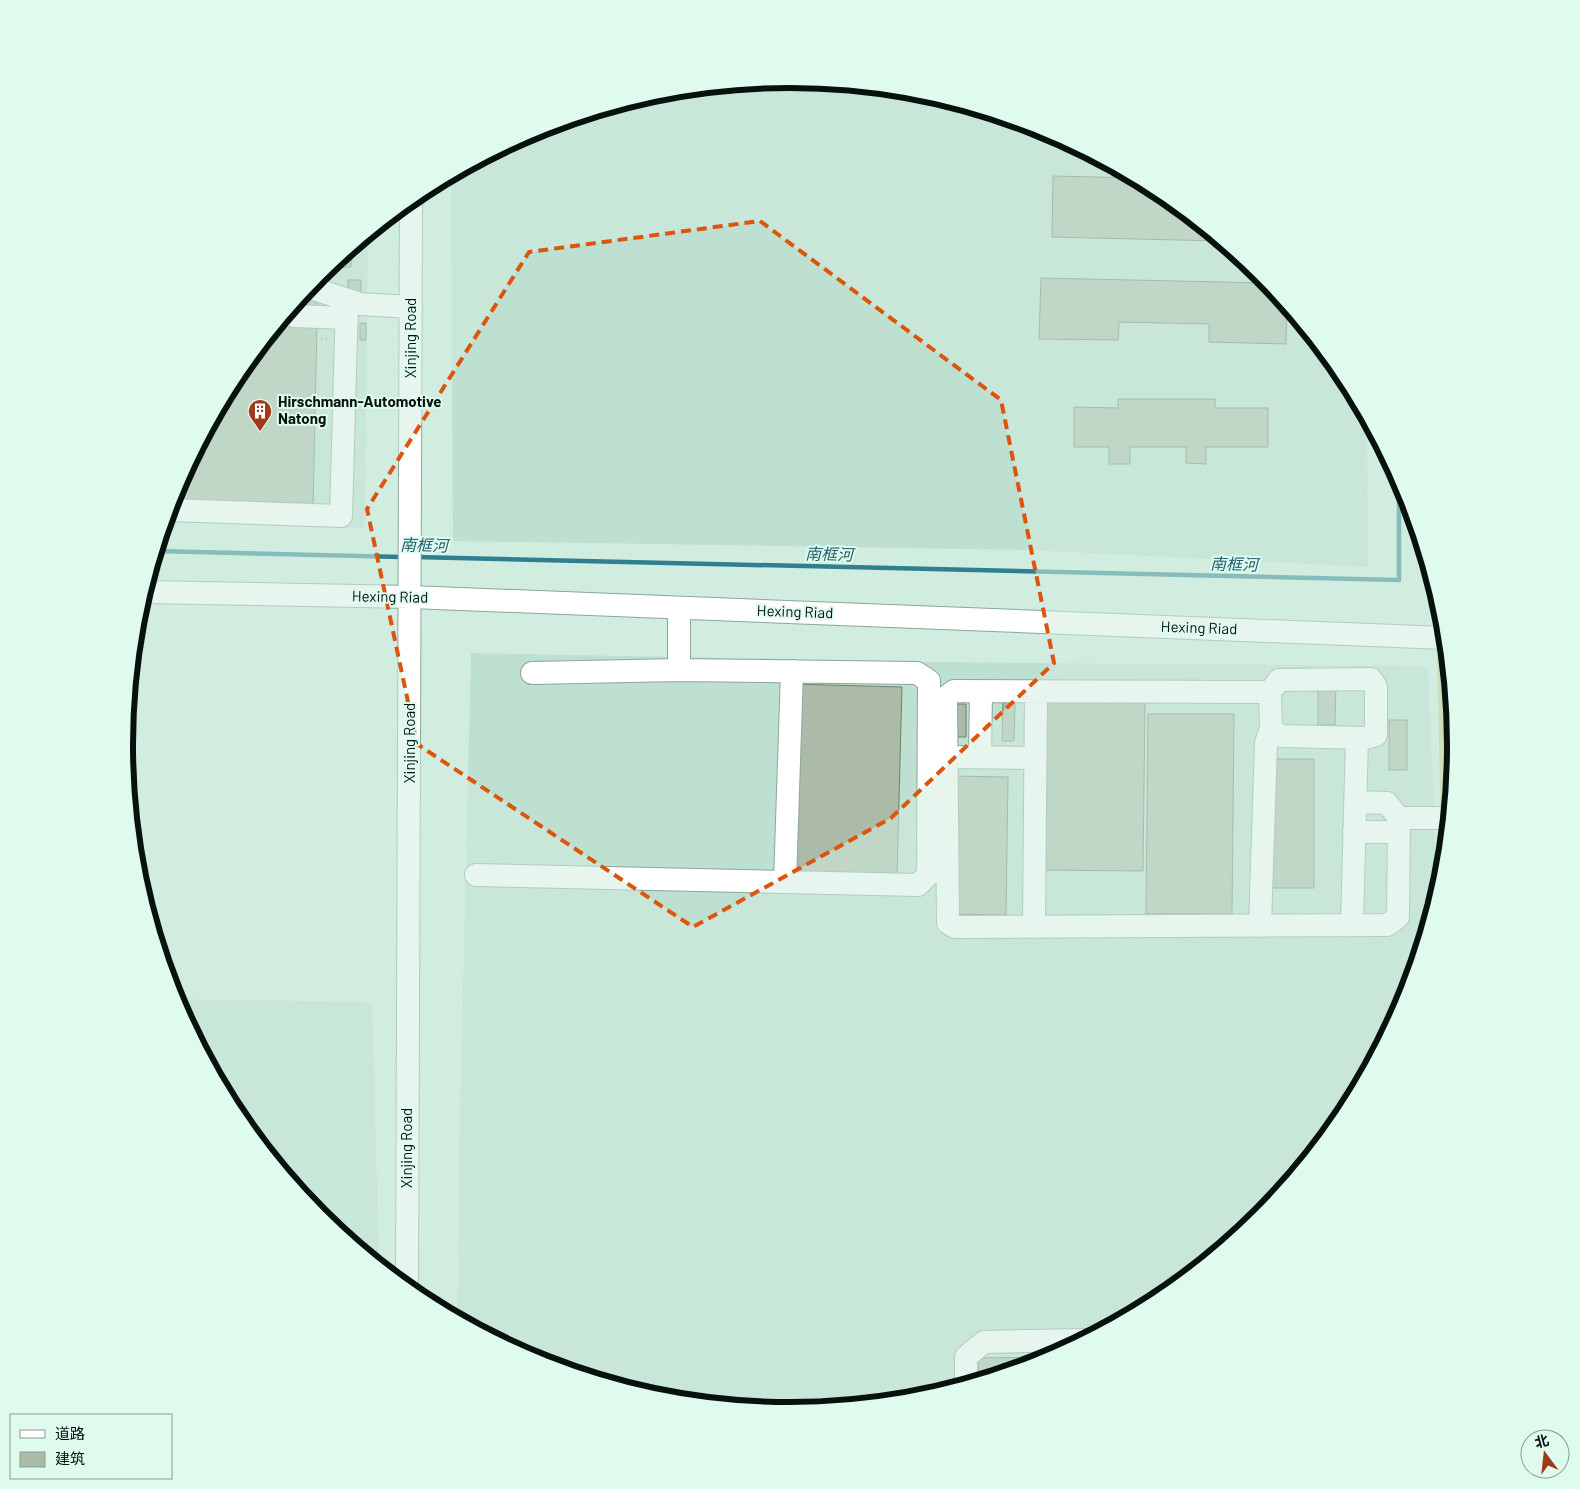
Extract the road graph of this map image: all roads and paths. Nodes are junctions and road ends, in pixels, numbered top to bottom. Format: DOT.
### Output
graph roads {
  1 [pos="411,208"];
  2 [pos="315,291"];
  3 [pos="411,307"];
  4 [pos="347,309"];
  5 [pos="294,316"];
  6 [pos="177,510"];
  7 [pos="151,592"];
  8 [pos="410,597"];
  9 [pos="679,608"];
  10 [pos="1438,638"];
  11 [pos="679,670"];
  12 [pos="792,671"];
  13 [pos="532,673"];
  14 [pos="981,692"];
  15 [pos="1036,692"];
  16 [pos="1270,692"];
  17 [pos="1271,729"];
  18 [pos="1357,738"];
  19 [pos="947,757"];
  20 [pos="980,757"];
  21 [pos="1036,758"];
  22 [pos="1355,802"];
  23 [pos="1442,819"];
  24 [pos="1399,825"];
  25 [pos="1354,832"];
  26 [pos="476,875"];
  27 [pos="785,882"];
  28 [pos="1352,925"];
  29 [pos="1034,926"];
  30 [pos="1260,926"];
  31 [pos="407,1278"];
  32 [pos="1066,1340"];
  33 [pos="966,1377"];
  1 -- 3 [label="street, Xinjing Road"];
  2 -- 4 [label="street"];
  3 -- 4 [label="street"];
  3 -- 8 [label="street, Xinjing Road"];
  4 -- 5 [label="street"];
  4 -- 6 [label="street"];
  7 -- 8 [label="street, Hexing Riad"];
  8 -- 9 [label="street, Hexing Riad"];
  8 -- 31 [label="street, Xinjing Road"];
  9 -- 10 [label="street, Hexing Riad"];
  9 -- 11 [label="street"];
  11 -- 12 [label="street"];
  11 -- 13 [label="street"];
  12 -- 27 [label="street"];
  12 -- 27 [label="street"];
  14 -- 15 [label="street"];
  14 -- 19 [label="street"];
  14 -- 20 [label="street"];
  15 -- 16 [label="street"];
  15 -- 21 [label="street"];
  16 -- 17 [label="street"];
  16 -- 18 [label="street"];
  17 -- 18 [label="street"];
  17 -- 30 [label="street"];
  18 -- 22 [label="street"];
  19 -- 20 [label="street"];
  19 -- 29 [label="street"];
  20 -- 21 [label="street"];
  21 -- 29 [label="street"];
  22 -- 24 [label="street"];
  22 -- 25 [label="street"];
  23 -- 24 [label="street"];
  24 -- 25 [label="street"];
  24 -- 28 [label="street"];
  25 -- 28 [label="street"];
  26 -- 27 [label="street"];
  28 -- 30 [label="street"];
  29 -- 30 [label="street"];
  32 -- 33 [label="street"];
}
